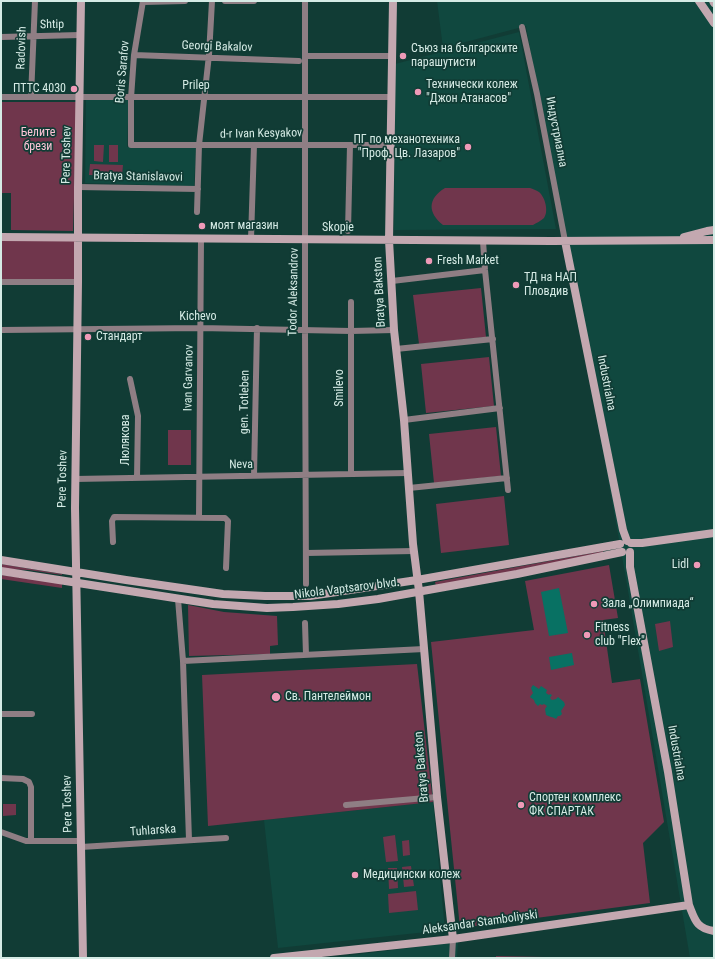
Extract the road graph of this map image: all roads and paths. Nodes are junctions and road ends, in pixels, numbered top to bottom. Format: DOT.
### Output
graph roads {
  1 [pos="35,1"];
  2 [pos="80,1"];
  3 [pos="143,1"];
  4 [pos="185,1"];
  5 [pos="212,1"];
  6 [pos="225,1"];
  7 [pos="254,1"];
  8 [pos="306,1"];
  9 [pos="393,1"];
  10 [pos="699,1"];
  11 [pos="714,23"];
  12 [pos="522,27"];
  13 [pos="80,35"];
  14 [pos="1,36"];
  15 [pos="34,36"];
  16 [pos="134,55"];
  17 [pos="306,56"];
  18 [pos="392,56"];
  19 [pos="208,57"];
  20 [pos="299,61"];
  21 [pos="1,96"];
  22 [pos="31,97"];
  23 [pos="79,97"];
  24 [pos="205,97"];
  25 [pos="306,97"];
  26 [pos="392,97"];
  27 [pos="131,98"];
  28 [pos="306,144"];
  29 [pos="131,145"];
  30 [pos="199,145"];
  31 [pos="254,145"];
  32 [pos="350,145"];
  33 [pos="391,145"];
  34 [pos="78,187"];
  35 [pos="198,189"];
  36 [pos="197,212"];
  37 [pos="714,230"];
  38 [pos="348,231"];
  39 [pos="1,237"];
  40 [pos="78,238"];
  41 [pos="201,239"];
  42 [pos="251,239"];
  43 [pos="306,239"];
  44 [pos="389,240"];
  45 [pos="674,240"];
  46 [pos="714,240"];
  47 [pos="483,241"];
  48 [pos="565,241"];
  49 [pos="485,270"];
  50 [pos="392,281"];
  51 [pos="1,282"];
  52 [pos="78,282"];
  53 [pos="351,302"];
  54 [pos="200,328"];
  55 [pos="257,328"];
  56 [pos="78,329"];
  57 [pos="1,330"];
  58 [pos="304,330"];
  59 [pos="394,330"];
  60 [pos="351,331"];
  61 [pos="493,339"];
  62 [pos="396,349"];
  63 [pos="130,379"];
  64 [pos="500,408"];
  65 [pos="404,420"];
  66 [pos="408,473"];
  67 [pos="352,474"];
  68 [pos="305,475"];
  69 [pos="254,476"];
  70 [pos="199,477"];
  71 [pos="137,478"];
  72 [pos="507,478"];
  73 [pos="75,479"];
  74 [pos="409,488"];
  75 [pos="508,490"];
  76 [pos="199,518"];
  77 [pos="714,533"];
  78 [pos="113,542"];
  79 [pos="626,547"];
  80 [pos="414,551"];
  81 [pos="306,553"];
  82 [pos="1,560"];
  83 [pos="226,568"];
  84 [pos="1,571"];
  85 [pos="76,571"];
  86 [pos="417,580"];
  87 [pos="76,583"];
  88 [pos="306,584"];
  89 [pos="419,592"];
  90 [pos="178,600"];
  91 [pos="305,623"];
  92 [pos="424,649"];
  93 [pos="306,655"];
  94 [pos="183,661"];
  95 [pos="1,714"];
  96 [pos="32,714"];
  97 [pos="1,778"];
  98 [pos="437,797"];
  99 [pos="346,805"];
  100 [pos="1,832"];
  101 [pos="226,838"];
  102 [pos="189,840"];
  103 [pos="31,841"];
  104 [pos="81,844"];
  105 [pos="689,905"];
  106 [pos="714,931"];
  107 [pos="453,939"];
  108 [pos="83,958"];
  109 [pos="274,958"];
  110 [pos="452,958"];
  1 -- 15 [label="street, Radovish"];
  2 -- 13 [label="street, Pere Toshev"];
  3 -- 4 [label="street"];
  3 -- 16 [label="street, Boris Sarafov"];
  5 -- 19 [label="street"];
  6 -- 7 [label="street"];
  8 -- 17 [label="street, Todor Aleksandrov"];
  9 -- 18 [label="street, Bratya Bakston"];
  10 -- 11 [label="street"];
  12 -- 48 [label="street, Индустриална"];
  13 -- 15 [label="street, Shtip"];
  13 -- 23 [label="street, Pere Toshev"];
  14 -- 15 [label="street, Shtip"];
  15 -- 22 [label="street, Radovish"];
  16 -- 19 [label="street, Georgi Bakalov"];
  16 -- 27 [label="street, Boris Sarafov"];
  17 -- 18 [label="street"];
  17 -- 25 [label="street, Todor Aleksandrov"];
  18 -- 26 [label="street, Bratya Bakston"];
  19 -- 20 [label="street, Georgi Bakalov"];
  19 -- 24 [label="street"];
  21 -- 22 [label="street, Prilep"];
  22 -- 23 [label="street, Prilep"];
  23 -- 27 [label="street, Prilep"];
  23 -- 34 [label="street, Pere Toshev"];
  24 -- 25 [label="street, Prilep"];
  24 -- 27 [label="street, Prilep"];
  24 -- 30 [label="street"];
  25 -- 26 [label="street, Prilep"];
  25 -- 28 [label="street, Todor Aleksandrov"];
  26 -- 33 [label="street, Bratya Bakston"];
  27 -- 29 [label="street, Boris Sarafov"];
  28 -- 31 [label="street, d-r Ivan Kesyakov"];
  28 -- 32 [label="street, d-r Ivan Kesyakov"];
  28 -- 43 [label="street, Todor Aleksandrov"];
  29 -- 30 [label="street, d-r Ivan Kesyakov"];
  30 -- 31 [label="street, d-r Ivan Kesyakov"];
  30 -- 35 [label="street"];
  31 -- 42 [label="street"];
  32 -- 33 [label="street, d-r Ivan Kesyakov"];
  32 -- 38 [label="street"];
  33 -- 44 [label="street, Bratya Bakston"];
  34 -- 35 [label="street, Bratya Stanislavovi"];
  34 -- 40 [label="street, Pere Toshev"];
  35 -- 36 [label="street"];
  37 -- 45 [label="street, Skopie"];
  39 -- 40 [label="street, Skopie"];
  40 -- 41 [label="street, Skopie"];
  40 -- 52 [label="street, Pere Toshev"];
  41 -- 42 [label="street, Skopie"];
  41 -- 54 [label="street, Ivan Garvanov"];
  42 -- 43 [label="street, Skopie"];
  43 -- 44 [label="street, Skopie"];
  43 -- 58 [label="street, Todor Aleksandrov"];
  44 -- 47 [label="street, Skopie"];
  44 -- 50 [label="street, Bratya Bakston"];
  45 -- 46 [label="street, Skopie"];
  45 -- 48 [label="street, Skopie"];
  47 -- 48 [label="street, Skopie"];
  47 -- 49 [label="street"];
  48 -- 79 [label="street, Industrialna"];
  49 -- 50 [label="street"];
  49 -- 61 [label="street"];
  50 -- 59 [label="street, Bratya Bakston"];
  51 -- 52 [label="street"];
  52 -- 56 [label="street, Pere Toshev"];
  53 -- 60 [label="street, Smilevo"];
  54 -- 55 [label="street, Kichevo"];
  54 -- 56 [label="street, Kichevo"];
  54 -- 70 [label="street, Ivan Garvanov"];
  55 -- 58 [label="street, Kichevo"];
  55 -- 69 [label="street, gen. Totleben"];
  56 -- 57 [label="street, Kichevo"];
  56 -- 73 [label="street, Pere Toshev"];
  58 -- 60 [label="street, Kichevo"];
  58 -- 68 [label="street, Todor Aleksandrov"];
  59 -- 60 [label="street, Kichevo"];
  59 -- 62 [label="street, Bratya Bakston"];
  60 -- 67 [label="street, Smilevo"];
  61 -- 62 [label="street"];
  61 -- 64 [label="street"];
  62 -- 65 [label="street, Bratya Bakston"];
  63 -- 71 [label="street, Люлякова"];
  64 -- 65 [label="street"];
  64 -- 72 [label="street"];
  65 -- 66 [label="street, Bratya Bakston"];
  66 -- 67 [label="street, Neva"];
  66 -- 74 [label="street, Bratya Bakston"];
  67 -- 68 [label="street, Neva"];
  68 -- 69 [label="street, Neva"];
  68 -- 81 [label="street, Todor Aleksandrov"];
  69 -- 70 [label="street, Neva"];
  70 -- 71 [label="street, Neva"];
  70 -- 76 [label="street, Ivan Garvanov"];
  71 -- 73 [label="street, Neva"];
  72 -- 74 [label="street"];
  72 -- 75 [label="street"];
  73 -- 85 [label="street, Pere Toshev"];
  74 -- 80 [label="street, Bratya Bakston"];
  76 -- 78 [label="street"];
  76 -- 83 [label="street"];
  77 -- 79 [label="street, Nikola Vaptsarov blvd."];
  79 -- 86 [label="street, Nikola Vaptsarov blvd."];
  79 -- 89 [label="street, Nikola Vaptsarov blvd."];
  79 -- 105 [label="street, Industrialna"];
  80 -- 81 [label="street"];
  80 -- 86 [label="street, Bratya Bakston"];
  81 -- 88 [label="street, Todor Aleksandrov"];
  82 -- 85 [label="street, Nikola Vaptsarov blvd."];
  84 -- 87 [label="street, Nikola Vaptsarov blvd."];
  85 -- 86 [label="street, Nikola Vaptsarov blvd."];
  85 -- 87 [label="street, Pere Toshev"];
  86 -- 89 [label="street, Bratya Bakston"];
  87 -- 90 [label="street, Nikola Vaptsarov blvd."];
  87 -- 104 [label="street, Pere Toshev"];
  89 -- 90 [label="street, Nikola Vaptsarov blvd."];
  89 -- 92 [label="street, Bratya Bakston"];
  90 -- 94 [label="street"];
  91 -- 93 [label="street"];
  92 -- 93 [label="street"];
  92 -- 98 [label="street, Bratya Bakston"];
  93 -- 94 [label="street"];
  94 -- 102 [label="street"];
  95 -- 96 [label="street"];
  97 -- 103 [label="street"];
  98 -- 99 [label="street"];
  98 -- 107 [label="street, Bratya Bakston"];
  100 -- 103 [label="street, Tuhlarska"];
  101 -- 102 [label="street, Tuhlarska"];
  102 -- 104 [label="street, Tuhlarska"];
  103 -- 104 [label="street, Tuhlarska"];
  104 -- 108 [label="street, Pere Toshev"];
  105 -- 106 [label="street, Industrialna"];
  105 -- 107 [label="street, Aleksandar Stamboliyski"];
  107 -- 109 [label="street, Aleksandar Stamboliyski"];
  107 -- 110 [label="street"];
}
